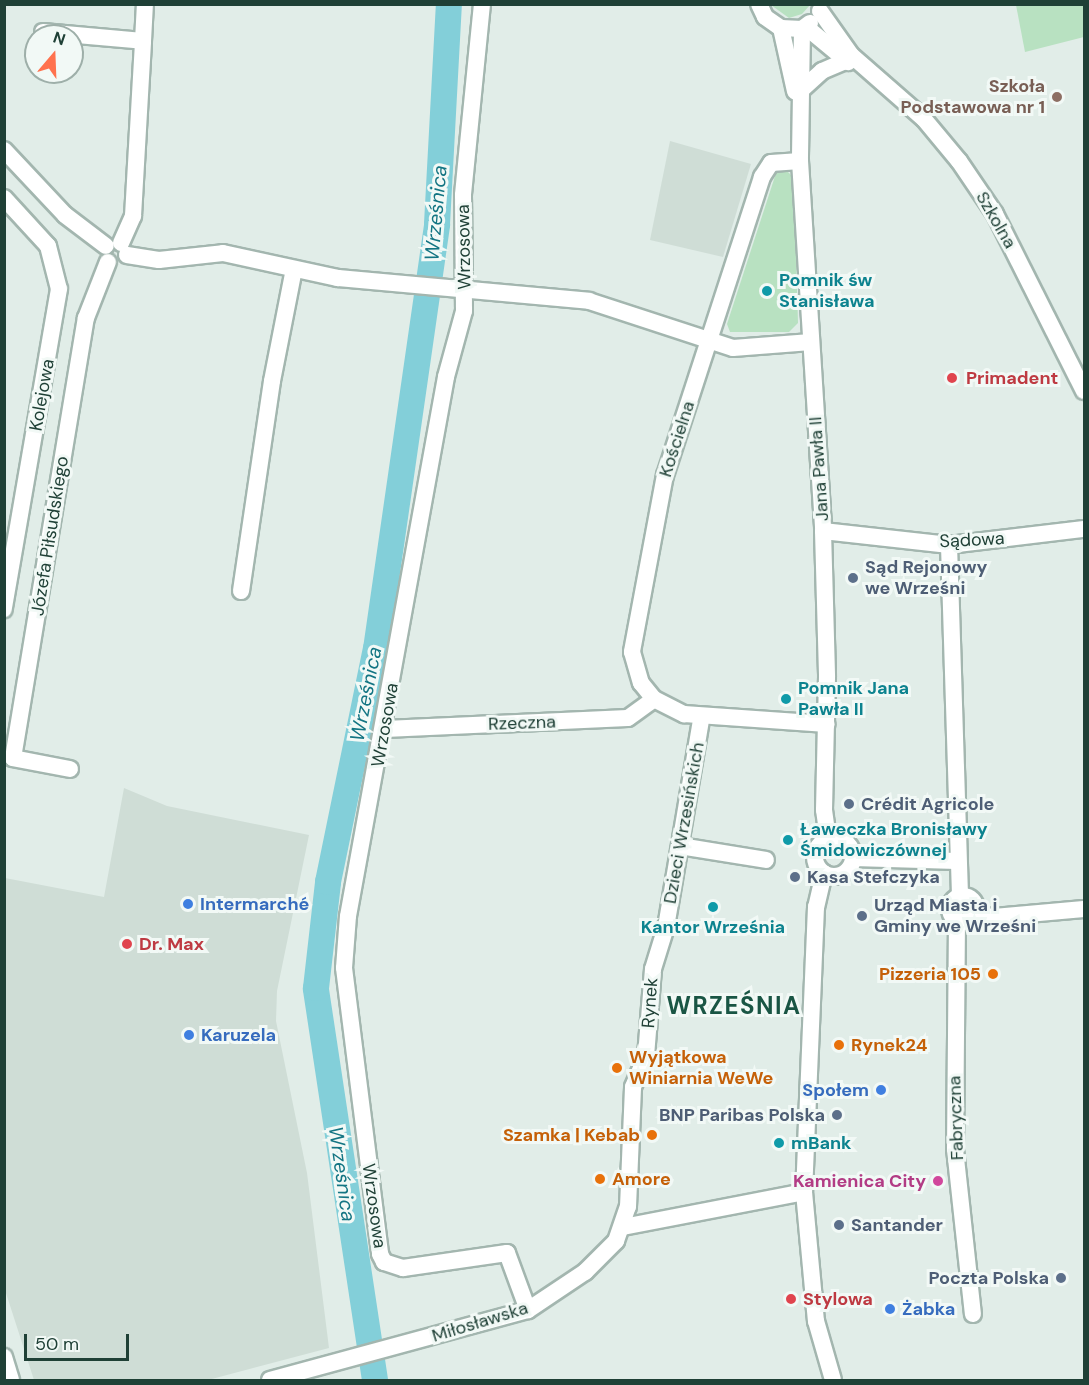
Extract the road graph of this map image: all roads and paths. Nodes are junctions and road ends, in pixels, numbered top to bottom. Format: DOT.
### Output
graph roads {
  1 [pos="146,4"];
  2 [pos="483,4"];
  3 [pos="759,4"];
  4 [pos="821,8"];
  5 [pos="781,28"];
  6 [pos="804,28"];
  7 [pos="84,36"];
  8 [pos="143,41"];
  9 [pos="845,61"];
  10 [pos="872,76"];
  11 [pos="800,95"];
  12 [pos="4,150"];
  13 [pos="800,160"];
  14 [pos="4,198"];
  15 [pos="115,252"];
  16 [pos="294,269"];
  17 [pos="466,288"];
  18 [pos="710,341"];
  19 [pos="811,342"];
  20 [pos="1084,391"];
  21 [pos="1084,529"];
  22 [pos="823,531"];
  23 [pos="949,545"];
  24 [pos="241,591"];
  25 [pos="4,609"];
  26 [pos="654,699"];
  27 [pos="701,719"];
  28 [pos="827,724"];
  29 [pos="385,729"];
  30 [pos="70,769"];
  31 [pos="828,839"];
  32 [pos="680,846"];
  33 [pos="853,858"];
  34 [pos="766,860"];
  35 [pos="957,861"];
  36 [pos="824,873"];
  37 [pos="960,896"];
  38 [pos="1084,909"];
  39 [pos="975,915"];
  40 [pos="957,921"];
  41 [pos="666,927"];
  42 [pos="804,1192"];
  43 [pos="623,1227"];
  44 [pos="528,1310"];
  45 [pos="973,1314"];
  46 [pos="270,1380"];
  47 [pos="833,1380"];
  1 -- 8 [label="street"];
  2 -- 17 [label="street, Wrzosowa"];
  3 -- 5 [label="street"];
  4 -- 6 [label="street"];
  4 -- 10 [label="street, Szkolna"];
  5 -- 6 [label="street"];
  5 -- 11 [label="street, Jana Pawła II"];
  6 -- 9 [label="street, Szkolna"];
  6 -- 11 [label="street, Jana Pawła II"];
  7 -- 8 [label="street"];
  8 -- 15 [label="street"];
  9 -- 10 [label="street, Szkolna"];
  9 -- 11 [label="street"];
  10 -- 20 [label="street, Szkolna"];
  11 -- 13 [label="street, Jana Pawła II"];
  12 -- 15 [label="street"];
  13 -- 18 [label="street, Kościelna"];
  13 -- 19 [label="street, Jana Pawła II"];
  14 -- 25 [label="street, Kolejowa"];
  15 -- 16 [label="street"];
  15 -- 30 [label="street, Józefa Piłsudskiego"];
  16 -- 17 [label="street"];
  16 -- 24 [label="street"];
  17 -- 18 [label="street"];
  17 -- 29 [label="street, Wrzosowa"];
  18 -- 19 [label="street"];
  18 -- 26 [label="street, Kościelna"];
  19 -- 22 [label="street, Jana Pawła II"];
  21 -- 23 [label="street, Sądowa"];
  22 -- 23 [label="street, Sądowa"];
  22 -- 28 [label="street, Jana Pawła II"];
  23 -- 35 [label="street"];
  26 -- 27 [label="street"];
  26 -- 29 [label="street, Rzeczna"];
  27 -- 28 [label="street"];
  27 -- 32 [label="street, Dzieci Wrzesińskich"];
  28 -- 31 [label="street, Jana Pawła II"];
  29 -- 44 [label="street, Wrzosowa"];
  31 -- 33 [label="street"];
  31 -- 36 [label="street"];
  32 -- 34 [label="street"];
  32 -- 41 [label="street, Dzieci Wrzesińskich"];
  33 -- 35 [label="street"];
  33 -- 36 [label="street"];
  35 -- 37 [label="street"];
  36 -- 42 [label="street"];
  37 -- 39 [label="street"];
  37 -- 40 [label="street"];
  38 -- 39 [label="street"];
  39 -- 40 [label="street"];
  40 -- 45 [label="street, Fabryczna"];
  41 -- 43 [label="street, Rynek"];
  42 -- 43 [label="street"];
  42 -- 47 [label="street"];
  43 -- 44 [label="street, Miłosławska"];
  44 -- 46 [label="street, Miłosławska"];
}
